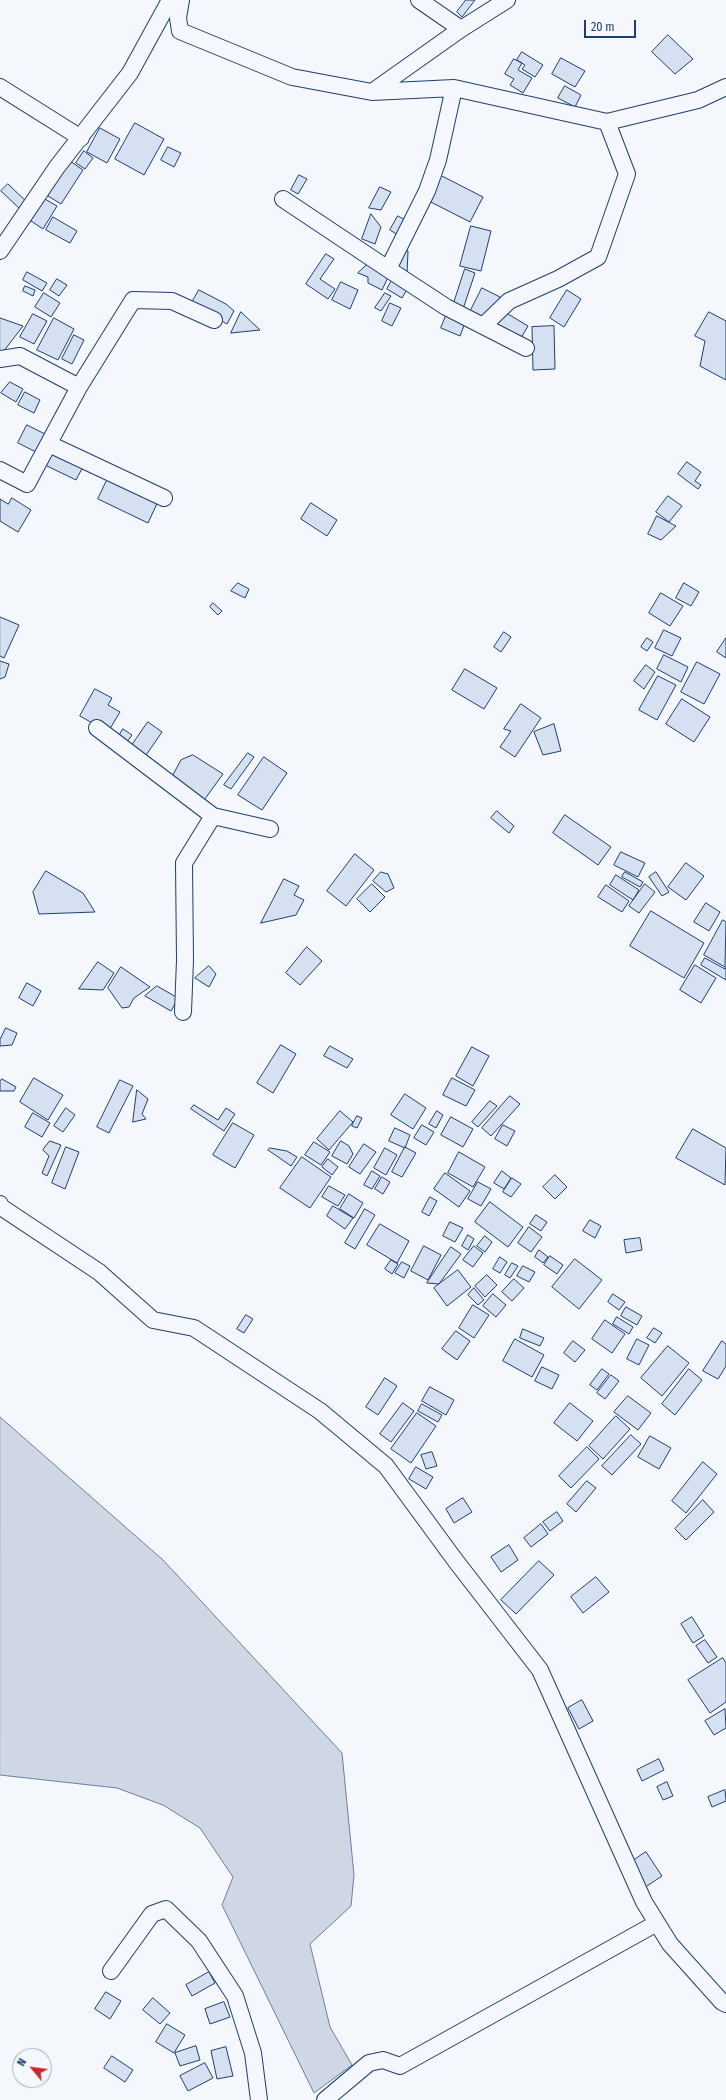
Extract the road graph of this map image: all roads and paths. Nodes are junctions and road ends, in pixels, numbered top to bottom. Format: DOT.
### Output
graph roads {
  1 [pos="170,0"];
  2 [pos="181,0"];
  3 [pos="507,0"];
  4 [pos="423,1"];
  5 [pos="460,29"];
  6 [pos="726,86"];
  7 [pos="0,87"];
  8 [pos="454,88"];
  9 [pos="372,92"];
  10 [pos="607,122"];
  11 [pos="81,138"];
  12 [pos="283,199"];
  13 [pos="0,251"];
  14 [pos="388,269"];
  15 [pos="214,320"];
  16 [pos="483,326"];
  17 [pos="526,348"];
  18 [pos="0,359"];
  19 [pos="79,387"];
  20 [pos="49,444"];
  21 [pos="0,470"];
  22 [pos="164,498"];
  23 [pos="97,728"];
  24 [pos="213,816"];
  25 [pos="270,829"];
  26 [pos="183,1012"];
  27 [pos="0,1204"];
  28 [pos="657,1923"];
  29 [pos="112,1971"];
  30 [pos="726,2004"];
  31 [pos="259,2100"];
  32 [pos="325,2100"];
  1 -- 11 [label="street"];
  2 -- 9 [label="street"];
  3 -- 5 [label="street"];
  4 -- 5 [label="street"];
  5 -- 9 [label="street"];
  6 -- 10 [label="street"];
  7 -- 11 [label="street"];
  8 -- 9 [label="street"];
  8 -- 10 [label="street"];
  8 -- 14 [label="street"];
  10 -- 16 [label="street"];
  11 -- 13 [label="street"];
  12 -- 14 [label="street"];
  14 -- 16 [label="street"];
  15 -- 19 [label="street"];
  16 -- 17 [label="street"];
  18 -- 19 [label="street"];
  19 -- 20 [label="street"];
  20 -- 21 [label="street"];
  20 -- 22 [label="street"];
  23 -- 24 [label="street"];
  24 -- 25 [label="street"];
  24 -- 26 [label="street"];
  27 -- 28 [label="street"];
  28 -- 30 [label="street"];
  28 -- 32 [label="street"];
  29 -- 31 [label="street"];
}
